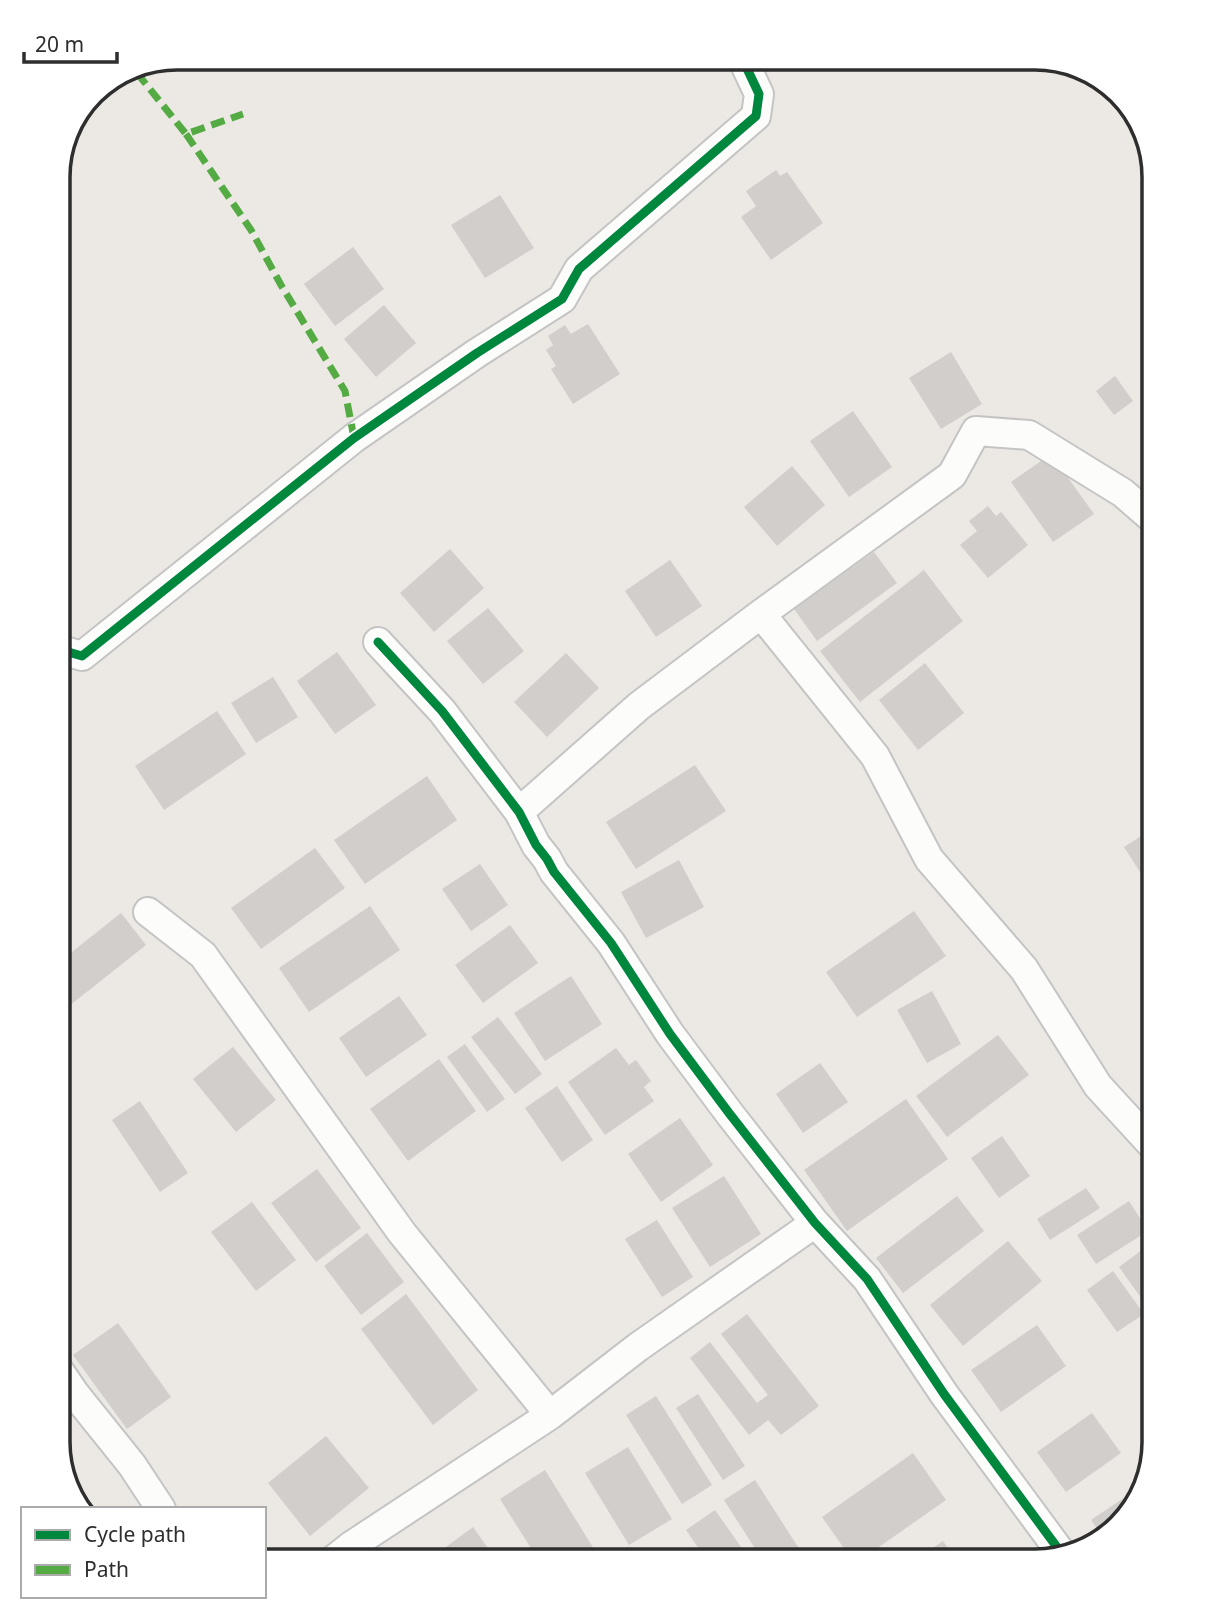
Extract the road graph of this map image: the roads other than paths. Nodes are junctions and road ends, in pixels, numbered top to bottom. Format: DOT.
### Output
graph roads {
  1 [pos="748,70"];
  2 [pos="1142,510"];
  3 [pos="761,614"];
  4 [pos="378,642"];
  5 [pos="70,652"];
  6 [pos="519,812"];
  7 [pos="148,912"];
  8 [pos="1142,1134"];
  9 [pos="815,1223"];
  10 [pos="70,1387"];
  11 [pos="550,1415"];
  12 [pos="160,1507"];
  13 [pos="1056,1546"];
  14 [pos="358,1549"];
  1 -- 5 [label="street"];
  2 -- 3 [label="street"];
  3 -- 6 [label="street"];
  3 -- 8 [label="street"];
  4 -- 6 [label="street"];
  6 -- 9 [label="street"];
  7 -- 11 [label="street"];
  9 -- 11 [label="street"];
  9 -- 13 [label="street"];
  10 -- 12 [label="street"];
  11 -- 14 [label="street"];
}
